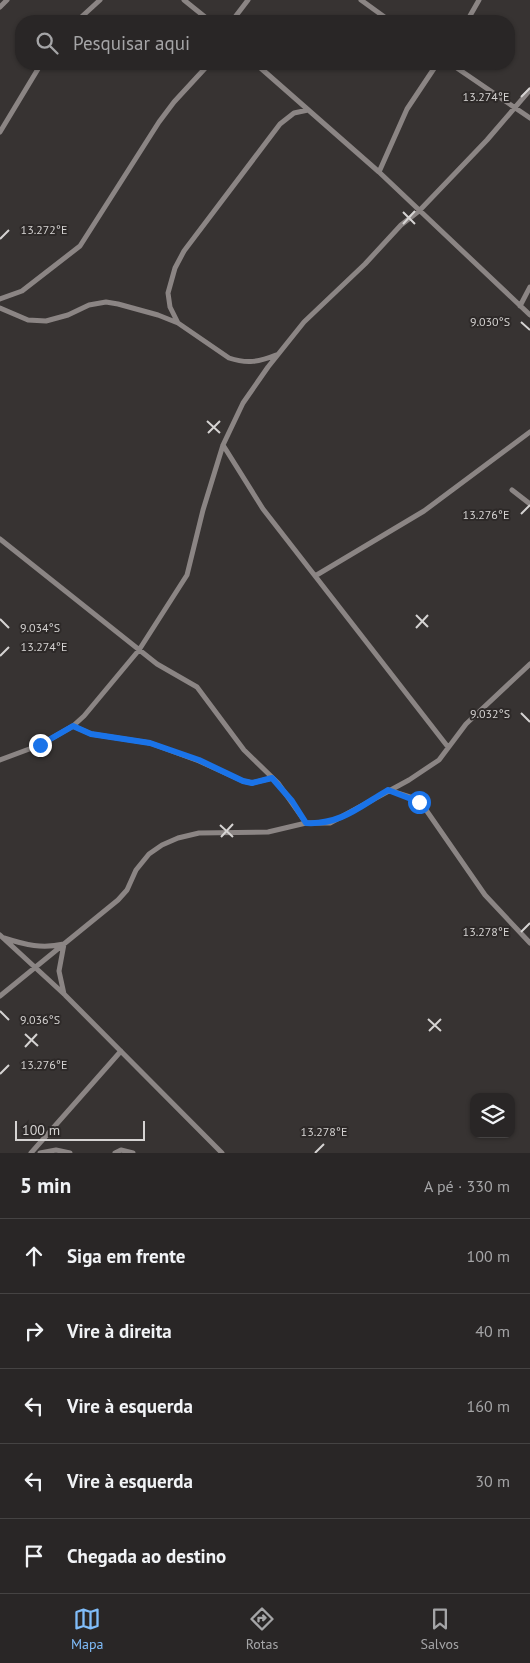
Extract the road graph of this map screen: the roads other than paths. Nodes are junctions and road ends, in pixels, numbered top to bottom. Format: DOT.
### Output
graph roads {
  1 [pos="7,0"];
  2 [pos="100,0"];
  3 [pos="184,0"];
  4 [pos="248,0"];
  5 [pos="361,0"];
  6 [pos="480,0"];
  7 [pos="0,6"];
  8 [pos="84,15"];
  9 [pos="203,15"];
  10 [pos="237,15"];
  11 [pos="382,15"];
  12 [pos="471,15"];
  13 [pos="37,70"];
  14 [pos="203,70"];
  15 [pos="263,70"];
  16 [pos="433,70"];
  17 [pos="460,70"];
  18 [pos="530,90"];
  19 [pos="514,107"];
  20 [pos="308,110"];
  21 [pos="530,118"];
  22 [pos="0,132"];
  23 [pos="379,172"];
  24 [pos="419,211"];
  25 [pos="530,287"];
  26 [pos="0,299"];
  27 [pos="520,306"];
  28 [pos="0,308"];
  29 [pos="530,315"];
  30 [pos="178,323"];
  31 [pos="277,355"];
  32 [pos="530,432"];
  33 [pos="223,445"];
  34 [pos="512,490"];
  35 [pos="530,504"];
  36 [pos="0,539"];
  37 [pos="314,576"];
  38 [pos="139,650"];
  39 [pos="530,664"];
  40 [pos="73,726"];
  41 [pos="448,748"];
  42 [pos="0,760"];
  43 [pos="272,778"];
  44 [pos="388,790"];
  45 [pos="306,823"];
  46 [pos="1,936"];
  47 [pos="64,944"];
  48 [pos="530,944"];
  49 [pos="33,967"];
  50 [pos="64,994"];
  51 [pos="0,996"];
  52 [pos="121,1051"];
  53 [pos="31,1153"];
  54 [pos="40,1153"];
  55 [pos="70,1153"];
  56 [pos="116,1153"];
  57 [pos="133,1153"];
  58 [pos="222,1153"];
  1 -- 7 [label="street"];
  2 -- 8 [label="street"];
  3 -- 9 [label="street"];
  4 -- 10 [label="street"];
  5 -- 11 [label="street"];
  6 -- 12 [label="street"];
  13 -- 22 [label="street"];
  14 -- 26 [label="street"];
  15 -- 20 [label="street"];
  16 -- 23 [label="street"];
  17 -- 19 [label="street"];
  18 -- 19 [label="street"];
  19 -- 21 [label="street"];
  19 -- 24 [label="street"];
  20 -- 23 [label="street"];
  20 -- 30 [label="street"];
  23 -- 24 [label="street"];
  24 -- 27 [label="street"];
  24 -- 31 [label="street"];
  25 -- 27 [label="street"];
  27 -- 29 [label="street"];
  28 -- 30 [label="street"];
  30 -- 31 [label="street"];
  31 -- 33 [label="street"];
  32 -- 37 [label="street"];
  33 -- 37 [label="street"];
  33 -- 38 [label="street"];
  34 -- 35 [label="street"];
  36 -- 38 [label="street"];
  37 -- 41 [label="street"];
  38 -- 40 [label="street"];
  38 -- 43 [label="street"];
  39 -- 41 [label="street"];
  40 -- 42 [label="street"];
  40 -- 43 [label="street"];
  41 -- 44 [label="street"];
  43 -- 45 [label="street"];
  44 -- 45 [label="street"];
  44 -- 48 [label="street"];
  45 -- 47 [label="street"];
  46 -- 47 [label="street"];
  46 -- 49 [label="street"];
  47 -- 49 [label="street"];
  47 -- 50 [label="street"];
  49 -- 50 [label="street"];
  49 -- 51 [label="street"];
  50 -- 52 [label="street"];
  52 -- 53 [label="street"];
  52 -- 58 [label="street"];
  54 -- 55 [label="street"];
  56 -- 57 [label="street"];
}
